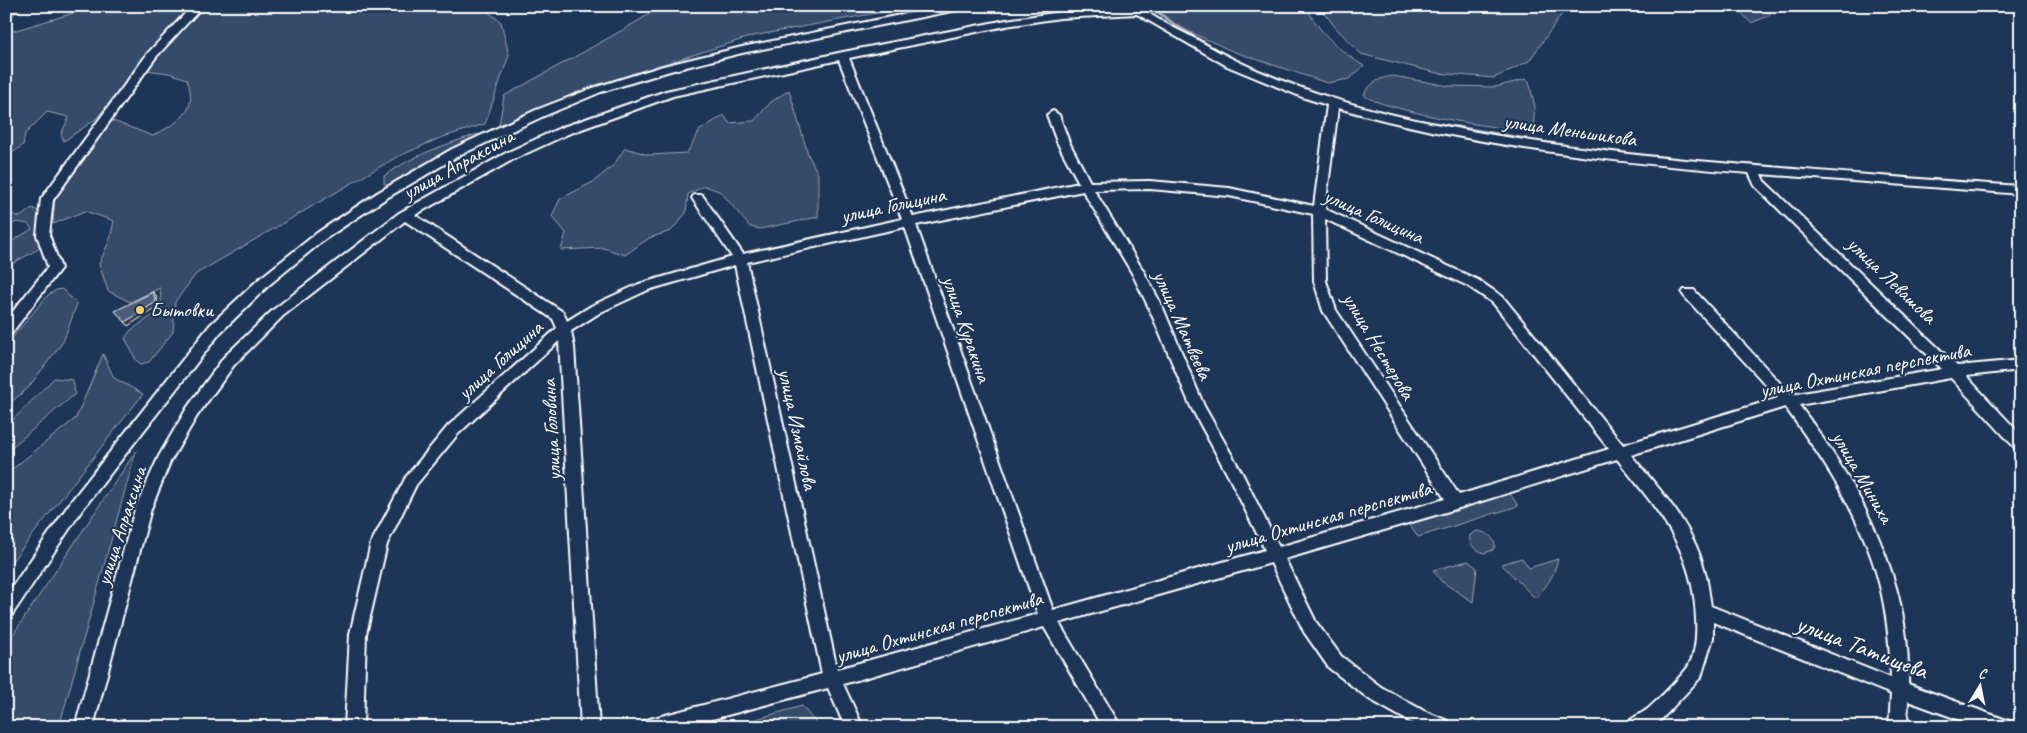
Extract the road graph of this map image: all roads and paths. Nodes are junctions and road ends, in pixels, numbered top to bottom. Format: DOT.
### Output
graph roads {
  1 [pos="198,6"];
  2 [pos="962,6"];
  3 [pos="1137,8"];
  4 [pos="843,55"];
  5 [pos="1333,104"];
  6 [pos="1053,114"];
  7 [pos="1753,170"];
  8 [pos="1086,186"];
  9 [pos="2021,190"];
  10 [pos="698,198"];
  11 [pos="1319,211"];
  12 [pos="403,216"];
  13 [pos="909,222"];
  14 [pos="740,259"];
  15 [pos="55,268"];
  16 [pos="1689,293"];
  17 [pos="6,330"];
  18 [pos="564,330"];
  19 [pos="2021,365"];
  20 [pos="1954,372"];
  21 [pos="1788,401"];
  22 [pos="2021,444"];
  23 [pos="1620,453"];
  24 [pos="1456,503"];
  25 [pos="1274,553"];
  26 [pos="6,610"];
  27 [pos="1704,611"];
  28 [pos="1048,619"];
  29 [pos="832,679"];
  30 [pos="1901,690"];
  31 [pos="84,727"];
  32 [pos="354,727"];
  33 [pos="590,727"];
  34 [pos="650,727"];
  35 [pos="854,727"];
  36 [pos="1112,727"];
  37 [pos="1442,727"];
  38 [pos="1634,727"];
  39 [pos="1898,727"];
  40 [pos="2003,727"];
  1 -- 15 [label="street"];
  2 -- 26 [label="street"];
  3 -- 4 [label="street, улица Апраксина"];
  3 -- 5 [label="street, улица Меньшикова"];
  4 -- 12 [label="street, улица Апраксина"];
  4 -- 13 [label="street, улица Куракина"];
  5 -- 7 [label="street, улица Меньшикова"];
  5 -- 11 [label="street, улица Нестерова"];
  6 -- 8 [label="street, улица Матвеева"];
  7 -- 9 [label="street, улица Меньшикова"];
  7 -- 20 [label="street, улица Левашова"];
  8 -- 11 [label="street, улица Голицина"];
  8 -- 13 [label="street, улица Голицина"];
  8 -- 25 [label="street, улица Матвеева"];
  10 -- 14 [label="street, улица Измайлова"];
  11 -- 23 [label="street, улица Голицина"];
  11 -- 24 [label="street, улица Нестерова"];
  12 -- 18 [label="street, улица Головина"];
  12 -- 31 [label="street, улица Апраксина"];
  13 -- 14 [label="street, улица Голицина"];
  13 -- 28 [label="street, улица Куракина"];
  14 -- 18 [label="street, улица Голицина"];
  14 -- 29 [label="street, улица Измайлова"];
  15 -- 17 [label="street"];
  16 -- 21 [label="street, улица Миниха"];
  18 -- 32 [label="street, улица Голицина"];
  18 -- 33 [label="street, улица Головина"];
  19 -- 20 [label="street, улица Охтинская перспектива"];
  20 -- 21 [label="street, улица Охтинская перспектива"];
  20 -- 22 [label="street, улица Левашова"];
  21 -- 23 [label="street, улица Охтинская перспектива"];
  21 -- 30 [label="street, улица Миниха"];
  23 -- 24 [label="street, улица Охтинская перспектива"];
  23 -- 27 [label="street, улица Голицина"];
  24 -- 25 [label="street, улица Охтинская перспектива"];
  25 -- 28 [label="street, улица Охтинская перспектива"];
  25 -- 37 [label="street, улица Матвеева"];
  27 -- 30 [label="street, улица Татищева"];
  27 -- 38 [label="street, улица Голицина"];
  28 -- 29 [label="street, улица Охтинская перспектива"];
  28 -- 36 [label="street"];
  29 -- 34 [label="street, улица Охтинская перспектива"];
  29 -- 35 [label="street"];
  30 -- 39 [label="street, улица Миниха"];
  30 -- 40 [label="street, улица Татищева"];
}
